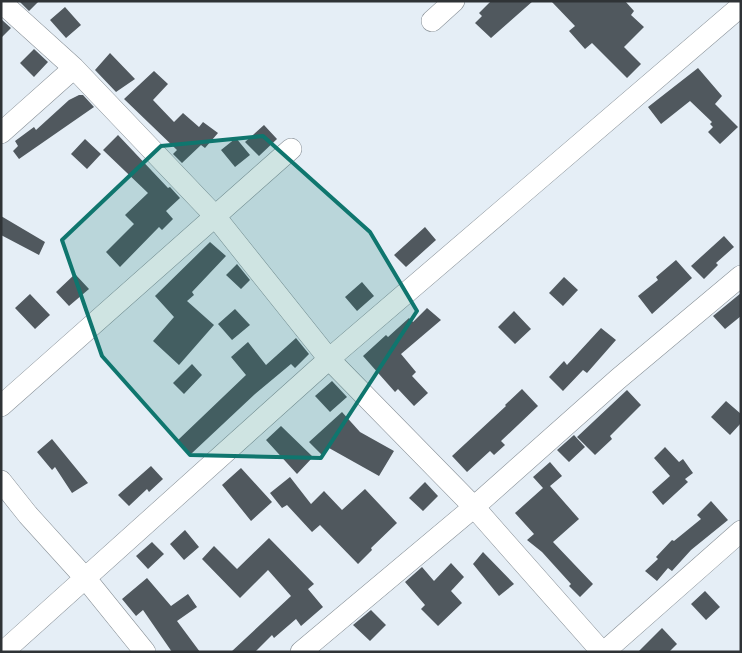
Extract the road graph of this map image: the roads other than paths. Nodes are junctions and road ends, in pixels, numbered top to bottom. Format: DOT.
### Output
graph roads {
  1 [pos="454,1"];
  2 [pos="1,2"];
  3 [pos="741,6"];
  4 [pos="432,21"];
  5 [pos="74,68"];
  6 [pos="1,133"];
  7 [pos="291,148"];
  8 [pos="214,215"];
  9 [pos="741,276"];
  10 [pos="329,360"];
  11 [pos="1,406"];
  12 [pos="1,481"];
  13 [pos="474,507"];
  14 [pos="741,530"];
  15 [pos="86,579"];
  16 [pos="3,652"];
  17 [pos="145,652"];
  18 [pos="301,652"];
  19 [pos="603,652"];
  1 -- 4 [label="street"];
  2 -- 5 [label="street"];
  3 -- 10 [label="street"];
  5 -- 6 [label="street"];
  5 -- 8 [label="street"];
  7 -- 8 [label="street"];
  8 -- 10 [label="street"];
  8 -- 11 [label="street"];
  9 -- 13 [label="street"];
  10 -- 13 [label="street"];
  10 -- 15 [label="street"];
  12 -- 15 [label="street"];
  13 -- 18 [label="street"];
  13 -- 19 [label="street"];
  14 -- 19 [label="street"];
  15 -- 16 [label="street"];
  15 -- 17 [label="street"];
}
